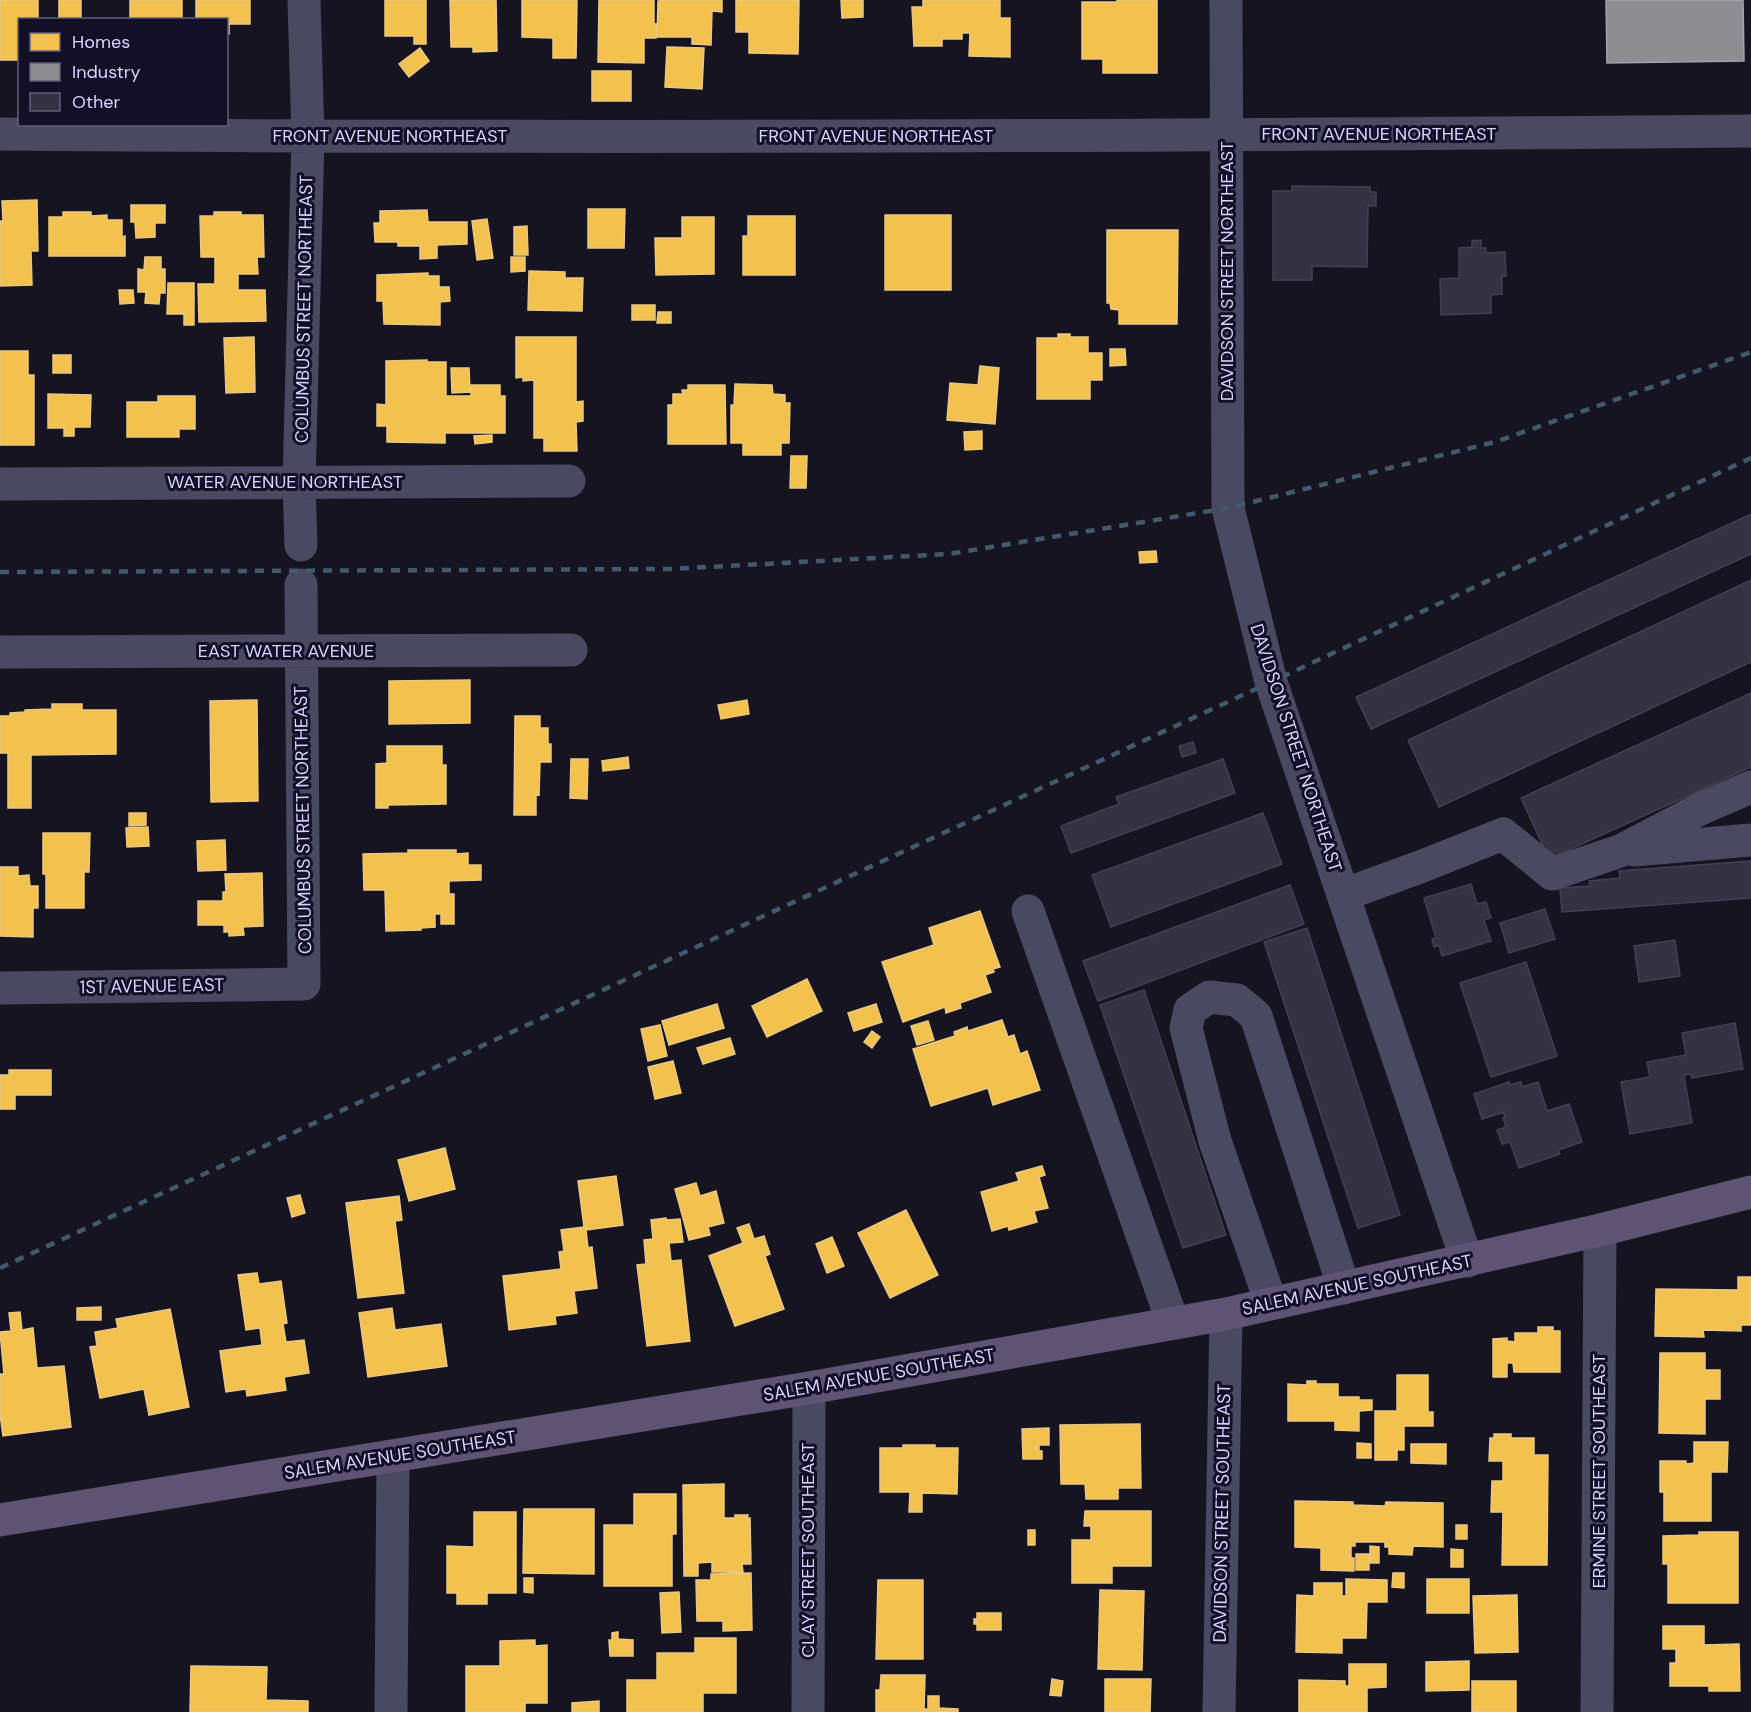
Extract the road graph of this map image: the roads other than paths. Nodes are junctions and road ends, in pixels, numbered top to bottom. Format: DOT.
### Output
graph roads {
  1 [pos="304,0"];
  2 [pos="1226,0"];
  3 [pos="1751,131"];
  4 [pos="0,134"];
  5 [pos="1226,135"];
  6 [pos="308,137"];
  7 [pos="569,481"];
  8 [pos="299,482"];
  9 [pos="0,484"];
  10 [pos="301,545"];
  11 [pos="301,585"];
  12 [pos="571,650"];
  13 [pos="301,651"];
  14 [pos="0,652"];
  15 [pos="1751,787"];
  16 [pos="1751,840"];
  17 [pos="1620,851"];
  18 [pos="1343,895"];
  19 [pos="1028,911"];
  20 [pos="304,984"];
  21 [pos="0,988"];
  22 [pos="1751,1192"];
  23 [pos="1600,1230"];
  24 [pos="1467,1261"];
  25 [pos="1344,1288"];
  26 [pos="1271,1304"];
  27 [pos="1226,1314"];
  28 [pos="1173,1323"];
  29 [pos="809,1388"];
  30 [pos="393,1457"];
  31 [pos="0,1520"];
  32 [pos="391,1712"];
  33 [pos="808,1712"];
  34 [pos="1219,1712"];
  35 [pos="1597,1712"];
  1 -- 6 [label="street, COLUMBUS STREET NORTHEAST"];
  2 -- 5 [label="street, DAVIDSON STREET NORTHEAST"];
  3 -- 5 [label="street, FRONT AVENUE NORTHEAST"];
  4 -- 6 [label="street, FRONT AVENUE NORTHEAST"];
  5 -- 6 [label="street, FRONT AVENUE NORTHEAST"];
  5 -- 18 [label="street, DAVIDSON STREET NORTHEAST"];
  6 -- 8 [label="street, COLUMBUS STREET NORTHEAST"];
  7 -- 8 [label="street, WATER AVENUE NORTHEAST"];
  8 -- 9 [label="street, WATER AVENUE NORTHEAST"];
  8 -- 10 [label="street, COLUMBUS STREET NORTHEAST"];
  11 -- 13 [label="street, COLUMBUS STREET NORTHEAST"];
  12 -- 13 [label="street, EAST WATER AVENUE"];
  13 -- 14 [label="street, EAST WATER AVENUE"];
  13 -- 20 [label="street, COLUMBUS STREET NORTHEAST"];
  15 -- 17 [label="street"];
  16 -- 17 [label="street"];
  17 -- 18 [label="street"];
  18 -- 24 [label="street, DAVIDSON STREET NORTHEAST"];
  19 -- 28 [label="street"];
  20 -- 21 [label="street, 1ST AVENUE EAST"];
  22 -- 23 [label="main road, SALEM AVENUE SOUTHEAST"];
  23 -- 24 [label="main road, SALEM AVENUE SOUTHEAST"];
  23 -- 35 [label="street, ERMINE STREET SOUTHEAST"];
  24 -- 25 [label="main road, SALEM AVENUE SOUTHEAST"];
  25 -- 26 [label="main road, SALEM AVENUE SOUTHEAST"];
  25 -- 26 [label="street"];
  26 -- 27 [label="main road, SALEM AVENUE SOUTHEAST"];
  27 -- 28 [label="main road, SALEM AVENUE SOUTHEAST"];
  27 -- 34 [label="street, DAVIDSON STREET SOUTHEAST"];
  28 -- 29 [label="main road, SALEM AVENUE SOUTHEAST"];
  29 -- 30 [label="main road, SALEM AVENUE SOUTHEAST"];
  29 -- 33 [label="street, CLAY STREET SOUTHEAST"];
  30 -- 31 [label="main road, SALEM AVENUE SOUTHEAST"];
  30 -- 32 [label="street"];
}
